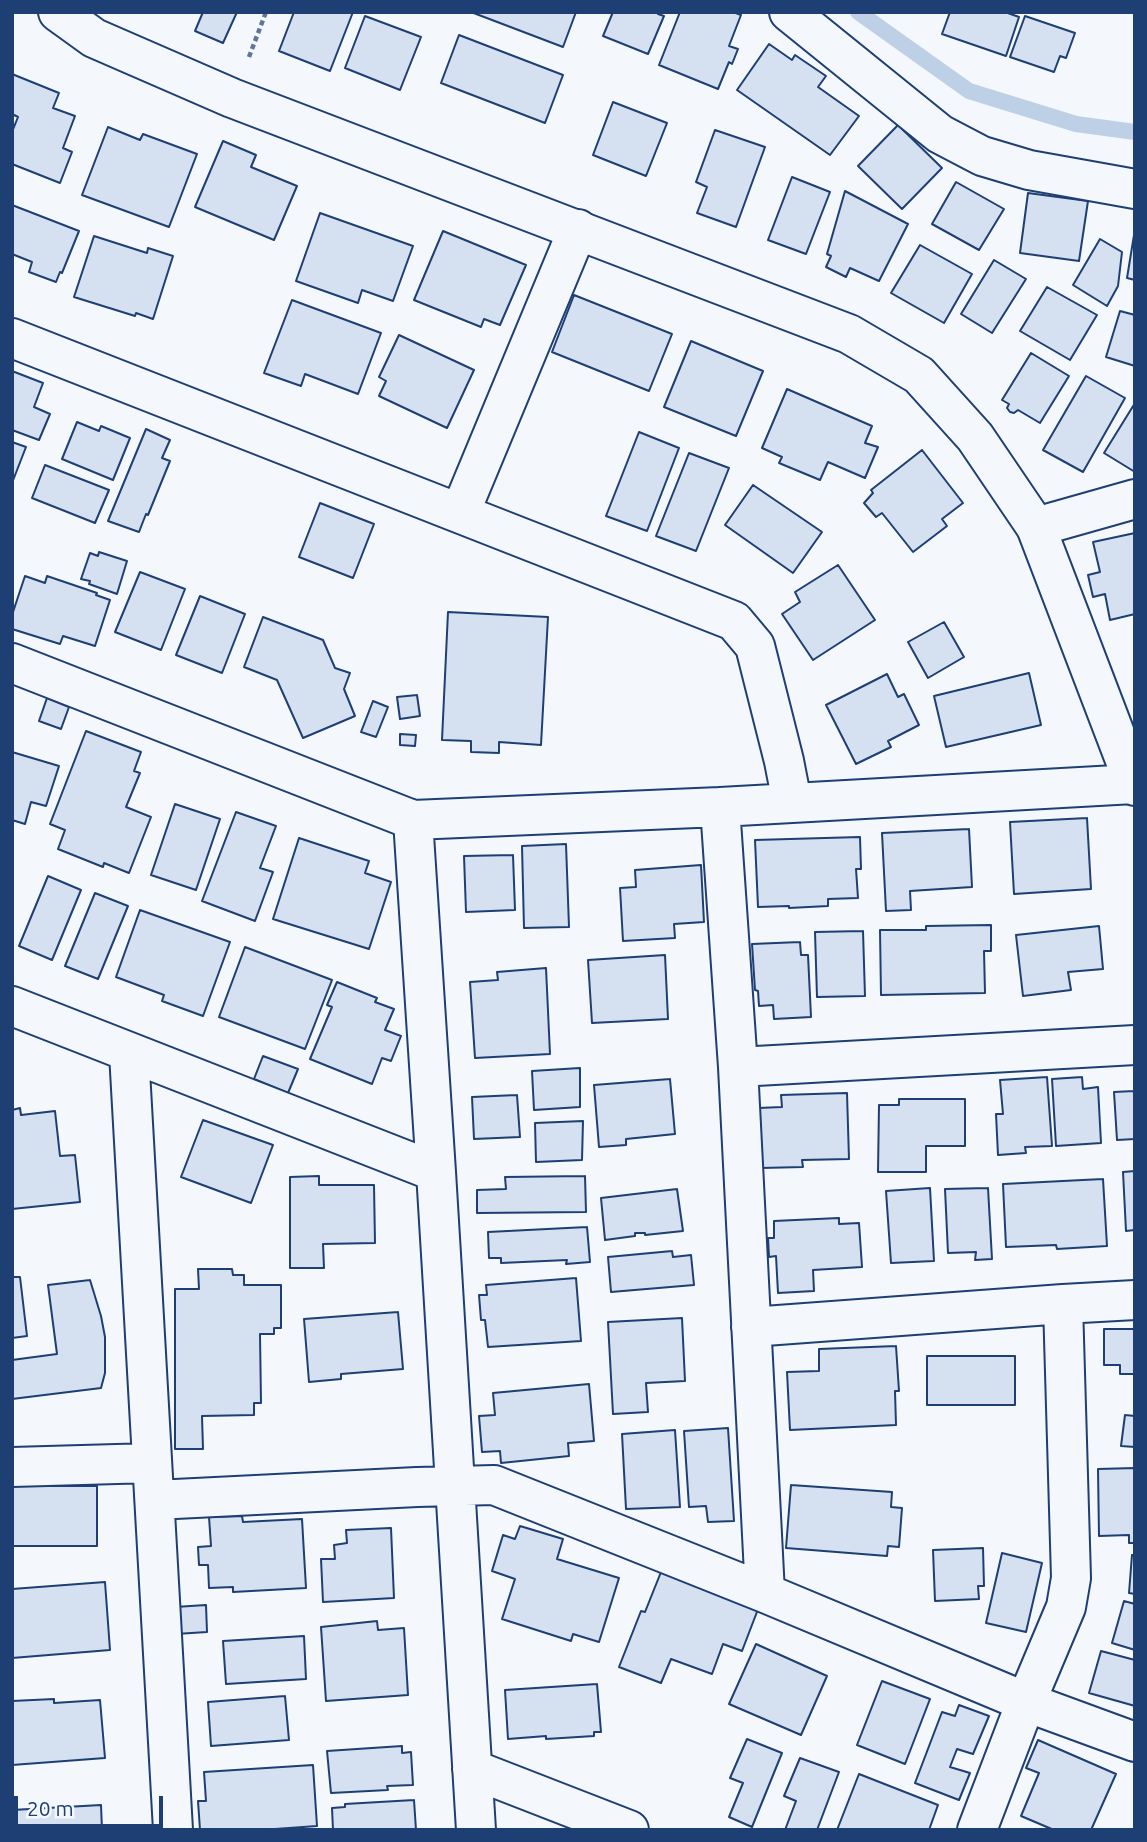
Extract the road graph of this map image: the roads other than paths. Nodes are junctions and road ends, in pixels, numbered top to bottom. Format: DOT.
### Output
graph roads {
  1 [pos="58,12"];
  2 [pos="789,12"];
  3 [pos="1135,189"];
  4 [pos="578,229"];
  5 [pos="12,338"];
  6 [pos="1135,499"];
  7 [pos="460,513"];
  8 [pos="1036,527"];
  9 [pos="12,663"];
  10 [pos="1134,785"];
  11 [pos="792,802"];
  12 [pos="720,807"];
  13 [pos="412,820"];
  14 [pos="12,1006"];
  15 [pos="1135,1045"];
  16 [pos="129,1053"];
  17 [pos="738,1068"];
  18 [pos="436,1172"];
  19 [pos="1135,1300"];
  20 [pos="1063,1304"];
  21 [pos="751,1327"];
  22 [pos="152,1463"];
  23 [pos="12,1467"];
  24 [pos="454,1485"];
  25 [pos="155,1500"];
  26 [pos="765,1593"];
  27 [pos="1026,1702"];
  28 [pos="1135,1742"];
  29 [pos="472,1769"];
  30 [pos="173,1830"];
  31 [pos="476,1830"];
  32 [pos="629,1830"];
  33 [pos="977,1830"];
  1 -- 4 [label="street"];
  2 -- 3 [label="street"];
  4 -- 7 [label="street"];
  4 -- 8 [label="street"];
  5 -- 7 [label="street"];
  6 -- 8 [label="street"];
  7 -- 11 [label="street"];
  8 -- 10 [label="street"];
  9 -- 13 [label="street"];
  10 -- 11 [label="street"];
  11 -- 12 [label="street"];
  12 -- 13 [label="street"];
  12 -- 17 [label="street"];
  13 -- 18 [label="street"];
  14 -- 16 [label="street"];
  15 -- 17 [label="street"];
  16 -- 18 [label="street"];
  16 -- 22 [label="street"];
  17 -- 21 [label="street"];
  18 -- 24 [label="street"];
  19 -- 20 [label="street"];
  20 -- 21 [label="street"];
  20 -- 27 [label="street"];
  21 -- 26 [label="street"];
  22 -- 23 [label="street"];
  22 -- 25 [label="street"];
  24 -- 25 [label="street"];
  24 -- 26 [label="street"];
  24 -- 29 [label="street"];
  25 -- 30 [label="street"];
  26 -- 27 [label="street"];
  27 -- 28 [label="street"];
  27 -- 33 [label="street"];
  29 -- 31 [label="street"];
  29 -- 32 [label="street"];
}
